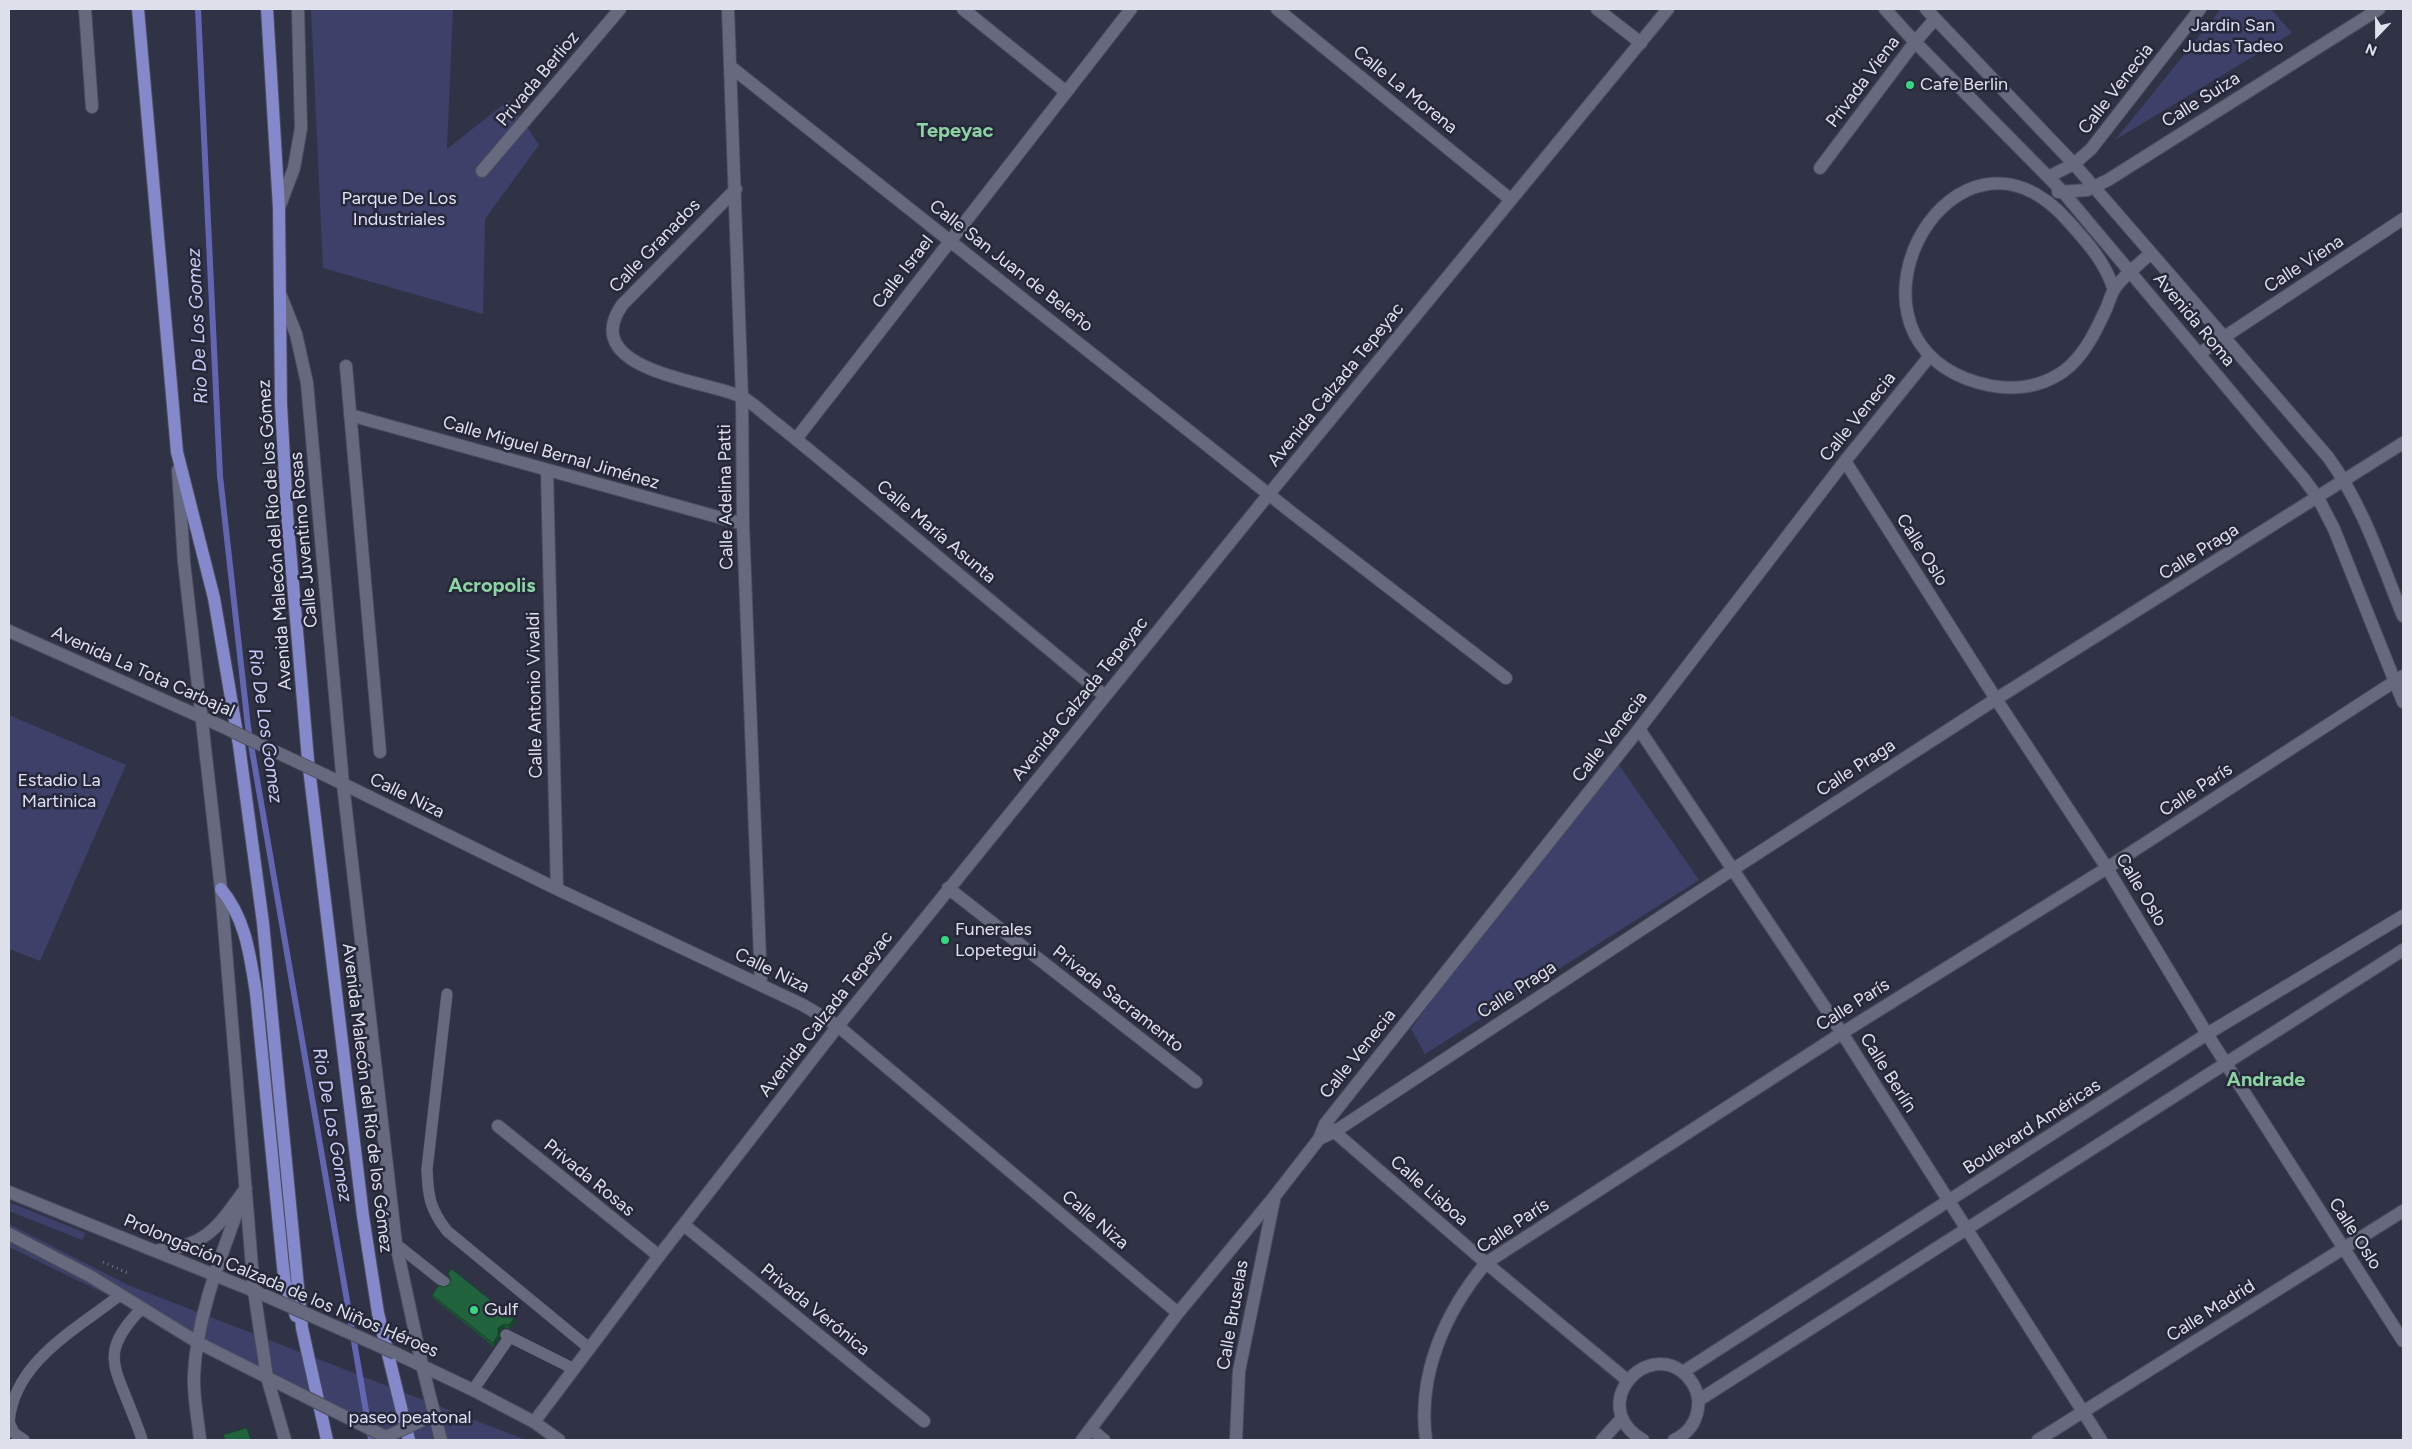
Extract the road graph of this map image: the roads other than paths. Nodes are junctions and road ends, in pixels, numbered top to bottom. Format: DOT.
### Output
graph roads {
  1 [pos="85,9"];
  2 [pos="138,9"];
  3 [pos="267,9"];
  4 [pos="298,9"];
  5 [pos="620,9"];
  6 [pos="728,9"];
  7 [pos="963,9"];
  8 [pos="1131,9"];
  9 [pos="1277,9"];
  10 [pos="1597,9"];
  11 [pos="1668,9"];
  12 [pos="1885,9"];
  13 [pos="1926,9"];
  14 [pos="2200,9"];
  15 [pos="2378,9"];
  16 [pos="1936,19"];
  17 [pos="1915,42"];
  18 [pos="1641,43"];
  19 [pos="731,67"];
  20 [pos="1065,91"];
  21 [pos="92,107"];
  22 [pos="2074,164"];
  23 [pos="1820,168"];
  24 [pos="482,171"];
  25 [pos="2048,177"];
  26 [pos="2094,187"];
  27 [pos="736,189"];
  28 [pos="2063,192"];
  29 [pos="2040,195"];
  30 [pos="1510,199"];
  31 [pos="279,208"];
  32 [pos="2403,219"];
  33 [pos="950,240"];
  34 [pos="2150,254"];
  35 [pos="2131,271"];
  36 [pos="2114,290"];
  37 [pos="281,296"];
  38 [pos="2224,338"];
  39 [pos="2200,353"];
  40 [pos="1929,357"];
  41 [pos="346,366"];
  42 [pos="742,398"];
  43 [pos="350,415"];
  44 [pos="796,439"];
  45 [pos="2403,443"];
  46 [pos="177,452"];
  47 [pos="1845,461"];
  48 [pos="547,470"];
  49 [pos="2345,480"];
  50 [pos="1269,494"];
  51 [pos="2318,498"];
  52 [pos="743,524"];
  53 [pos="2403,616"];
  54 [pos="9,631"];
  55 [pos="1506,678"];
  56 [pos="2399,679"];
  57 [pos="1105,696"];
  58 [pos="1996,699"];
  59 [pos="2403,702"];
  60 [pos="203,717"];
  61 [pos="1639,729"];
  62 [pos="380,752"];
  63 [pos="343,784"];
  64 [pos="2107,868"];
  65 [pos="1732,870"];
  66 [pos="948,888"];
  67 [pos="221,889"];
  68 [pos="558,889"];
  69 [pos="2403,916"];
  70 [pos="2403,950"];
  71 [pos="760,984"];
  72 [pos="447,994"];
  73 [pos="838,1026"];
  74 [pos="1842,1033"];
  75 [pos="2207,1034"];
  76 [pos="2226,1064"];
  77 [pos="1196,1082"];
  78 [pos="1325,1124"];
  79 [pos="498,1126"];
  80 [pos="1334,1132"];
  81 [pos="1319,1139"];
  82 [pos="246,1188"];
  83 [pos="9,1192"];
  84 [pos="1274,1197"];
  85 [pos="1950,1202"];
  86 [pos="2403,1211"];
  87 [pos="684,1226"];
  88 [pos="1968,1230"];
  89 [pos="9,1234"];
  90 [pos="396,1244"];
  91 [pos="2343,1249"];
  92 [pos="156,1250"];
  93 [pos="659,1256"];
  94 [pos="1486,1263"];
  95 [pos="214,1274"];
  96 [pos="445,1283"];
  97 [pos="259,1293"];
  98 [pos="120,1295"];
  99 [pos="142,1308"];
  100 [pos="1178,1313"];
  101 [pos="302,1328"];
  102 [pos="2403,1341"];
  103 [pos="197,1342"];
  104 [pos="589,1348"];
  105 [pos="422,1365"];
  106 [pos="574,1369"];
  107 [pos="1683,1372"];
  108 [pos="267,1377"];
  109 [pos="1627,1380"];
  110 [pos="473,1390"];
  111 [pos="1698,1400"];
  112 [pos="434,1412"];
  113 [pos="2083,1412"];
  114 [pos="1622,1418"];
  115 [pos="924,1421"];
  116 [pos="9,1422"];
  117 [pos="534,1422"];
  118 [pos="1090,1429"];
  119 [pos="1691,1436"];
  120 [pos="390,1439"];
  121 [pos="24,1440"];
  122 [pos="142,1440"];
  123 [pos="200,1440"];
  124 [pos="286,1440"];
  125 [pos="327,1440"];
  126 [pos="409,1440"];
  127 [pos="442,1440"];
  128 [pos="559,1440"];
  129 [pos="1082,1440"];
  130 [pos="1104,1440"];
  131 [pos="1236,1440"];
  132 [pos="1426,1440"];
  133 [pos="1602,1440"];
  134 [pos="1643,1440"];
  135 [pos="1674,1440"];
  136 [pos="2038,1440"];
  137 [pos="2100,1440"];
  1 -- 21 [label="street"];
  2 -- 46 [label="main road"];
  3 -- 31 [label="main road, Avenida Malecón del Río de los Gómez"];
  4 -- 31 [label="street"];
  5 -- 24 [label="street, Privada Berlioz"];
  6 -- 19 [label="street, Calle Adelina Patti"];
  7 -- 20 [label="street"];
  8 -- 20 [label="street, Calle Israel"];
  9 -- 30 [label="street, Calle La Morena"];
  10 -- 18 [label="street"];
  11 -- 18 [label="street, Avenida Calzada Tepeyac"];
  12 -- 17 [label="street, Avenida Roma"];
  13 -- 16 [label="street, Avenida Roma"];
  14 -- 22 [label="street, Calle Venecia"];
  15 -- 26 [label="street, Calle Suiza"];
  16 -- 17 [label="street, Privada Viena"];
  16 -- 22 [label="street, Avenida Roma"];
  17 -- 23 [label="street, Privada Viena"];
  17 -- 25 [label="street, Avenida Roma"];
  18 -- 30 [label="street, Avenida Calzada Tepeyac"];
  19 -- 27 [label="street, Calle Adelina Patti"];
  19 -- 33 [label="street, Calle San Juan de Beleño"];
  20 -- 33 [label="street, Calle Israel"];
  22 -- 25 [label="street, Calle Venecia"];
  22 -- 26 [label="street, Avenida Roma"];
  25 -- 28 [label="street, Avenida Roma"];
  26 -- 28 [label="street, Calle Suiza"];
  26 -- 34 [label="street, Avenida Roma"];
  27 -- 42 [label="street, Calle Adelina Patti"];
  27 -- 42 [label="street, Calle Granados"];
  28 -- 29 [label="street"];
  28 -- 35 [label="street, Avenida Roma"];
  29 -- 36 [label="street"];
  29 -- 40 [label="street"];
  30 -- 50 [label="street, Avenida Calzada Tepeyac"];
  31 -- 37 [label="main road, Avenida Malecón del Río de los Gómez"];
  32 -- 38 [label="street, Calle Viena"];
  33 -- 44 [label="street, Calle Israel"];
  33 -- 50 [label="street, Calle San Juan de Beleño"];
  34 -- 35 [label="street"];
  34 -- 38 [label="street, Avenida Roma"];
  35 -- 36 [label="street"];
  35 -- 39 [label="street, Avenida Roma"];
  36 -- 40 [label="street"];
  37 -- 63 [label="street, Calle Juventino Rosas"];
  37 -- 126 [label="main road, Avenida Malecón del Río de los Gómez"];
  38 -- 39 [label="street, Calle Viena"];
  38 -- 49 [label="street, Avenida Roma"];
  39 -- 51 [label="street, Avenida Roma"];
  40 -- 47 [label="street, Calle Venecia"];
  41 -- 43 [label="street"];
  42 -- 44 [label="street, Calle María Asunta"];
  42 -- 52 [label="street, Calle Adelina Patti"];
  43 -- 48 [label="street, Calle Miguel Bernal Jiménez"];
  43 -- 62 [label="street"];
  44 -- 57 [label="street, Calle María Asunta"];
  45 -- 49 [label="street, Calle Praga"];
  46 -- 60 [label="street"];
  46 -- 101 [label="main road"];
  47 -- 58 [label="street, Calle Oslo"];
  47 -- 61 [label="street, Calle Venecia"];
  48 -- 52 [label="street, Calle Miguel Bernal Jiménez"];
  48 -- 68 [label="street, Calle Antonio Vivaldi"];
  49 -- 51 [label="street, Calle Praga"];
  49 -- 53 [label="street, Avenida Roma"];
  50 -- 55 [label="street, Calle San Juan de Beleño"];
  50 -- 57 [label="street, Avenida Calzada Tepeyac"];
  51 -- 56 [label="street, Avenida Roma"];
  51 -- 58 [label="street, Calle Praga"];
  52 -- 71 [label="street, Calle Adelina Patti"];
  54 -- 60 [label="street, Avenida La Tota Carbajal"];
  56 -- 59 [label="street, Avenida Roma"];
  56 -- 64 [label="street, Calle París"];
  57 -- 66 [label="street, Avenida Calzada Tepeyac"];
  58 -- 64 [label="street, Calle Oslo"];
  58 -- 65 [label="street, Calle Praga"];
  60 -- 63 [label="street, Avenida La Tota Carbajal, bridge"];
  60 -- 67 [label="street"];
  61 -- 65 [label="street, Calle Berlín"];
  61 -- 78 [label="street, Calle Venecia"];
  63 -- 68 [label="street, Calle Niza"];
  63 -- 90 [label="street, Avenida Malecón del Río de los Gómez"];
  64 -- 74 [label="street, Calle París"];
  64 -- 75 [label="street, Calle Oslo"];
  65 -- 74 [label="street, Calle Berlín"];
  65 -- 80 [label="street, Calle Praga"];
  66 -- 73 [label="street, Avenida Calzada Tepeyac"];
  66 -- 77 [label="street, Privada Sacramento"];
  67 -- 82 [label="street"];
  67 -- 101 [label="main road"];
  68 -- 71 [label="street, Calle Niza"];
  69 -- 75 [label="street, Boulevard Américas"];
  70 -- 76 [label="street"];
  71 -- 73 [label="street, Calle Niza"];
  72 -- 104 [label="lane"];
  73 -- 87 [label="street, Avenida Calzada Tepeyac"];
  73 -- 100 [label="street, Calle Niza"];
  74 -- 85 [label="street, Calle Berlín"];
  74 -- 94 [label="street, Calle París"];
  75 -- 76 [label="street, Calle Oslo"];
  75 -- 85 [label="street, Boulevard Américas"];
  76 -- 88 [label="street"];
  76 -- 91 [label="street, Calle Oslo"];
  78 -- 80 [label="street, Calle Lisboa"];
  78 -- 81 [label="street, Calle Venecia"];
  79 -- 93 [label="street, Privada Rosas"];
  80 -- 81 [label="street, Calle Venecia"];
  80 -- 94 [label="street, Calle Lisboa"];
  81 -- 84 [label="street, Calle Venecia"];
  82 -- 92 [label="street"];
  82 -- 95 [label="street"];
  82 -- 97 [label="street"];
  83 -- 92 [label="street, Prolongación Calzada de los Niños Héroes"];
  84 -- 100 [label="street, Calle Venecia"];
  84 -- 131 [label="street, Calle Bruselas"];
  85 -- 88 [label="street, Calle Berlín"];
  85 -- 107 [label="street, Boulevard Américas"];
  86 -- 91 [label="street, Calle Madrid"];
  87 -- 93 [label="street, Avenida Calzada Tepeyac"];
  87 -- 115 [label="street, Privada Verónica"];
  88 -- 111 [label="street"];
  88 -- 113 [label="street, Calle Berlín"];
  89 -- 98 [label="street"];
  90 -- 96 [label="lane"];
  90 -- 105 [label="street, Avenida Malecón del Río de los Gómez"];
  91 -- 102 [label="street, Calle Oslo"];
  91 -- 113 [label="street, Calle Madrid"];
  92 -- 95 [label="street, Prolongación Calzada de los Niños Héroes"];
  93 -- 104 [label="street, Avenida Calzada Tepeyac"];
  94 -- 109 [label="street, Calle Lisboa"];
  94 -- 132 [label="street, Calle París"];
  95 -- 97 [label="street, Prolongación Calzada de los Niños Héroes"];
  95 -- 103 [label="street"];
  97 -- 105 [label="street, Prolongación Calzada de los Niños Héroes, bridge"];
  97 -- 108 [label="street"];
  98 -- 99 [label="street"];
  98 -- 116 [label="lane"];
  99 -- 103 [label="street"];
  99 -- 122 [label="lane"];
  100 -- 118 [label="street, Calle Venecia"];
  101 -- 125 [label="main road"];
  103 -- 108 [label="street"];
  103 -- 123 [label="street"];
  104 -- 106 [label="street, Avenida Calzada Tepeyac"];
  105 -- 110 [label="street, Prolongación Calzada de los Niños Héroes"];
  105 -- 112 [label="street, Avenida Malecón del Río de los Gómez"];
  106 -- 110 [label="lane"];
  106 -- 117 [label="street, Avenida Calzada Tepeyac"];
  107 -- 109 [label="street"];
  107 -- 111 [label="street"];
  108 -- 120 [label="street, bridge"];
  108 -- 124 [label="street"];
  109 -- 114 [label="street"];
  110 -- 117 [label="street, Prolongación Calzada de los Niños Héroes"];
  111 -- 119 [label="street"];
  112 -- 120 [label="street, bridge"];
  112 -- 127 [label="street, Avenida Malecón del Río de los Gómez"];
  113 -- 136 [label="street, Calle Madrid"];
  113 -- 137 [label="street, Calle Berlín"];
  114 -- 133 [label="street"];
  114 -- 134 [label="street"];
  116 -- 121 [label="lane"];
  117 -- 128 [label="street, Prolongación Calzada de los Niños Héroes"];
  118 -- 129 [label="street, Calle Venecia"];
  118 -- 130 [label="street"];
  119 -- 135 [label="street"];
}
